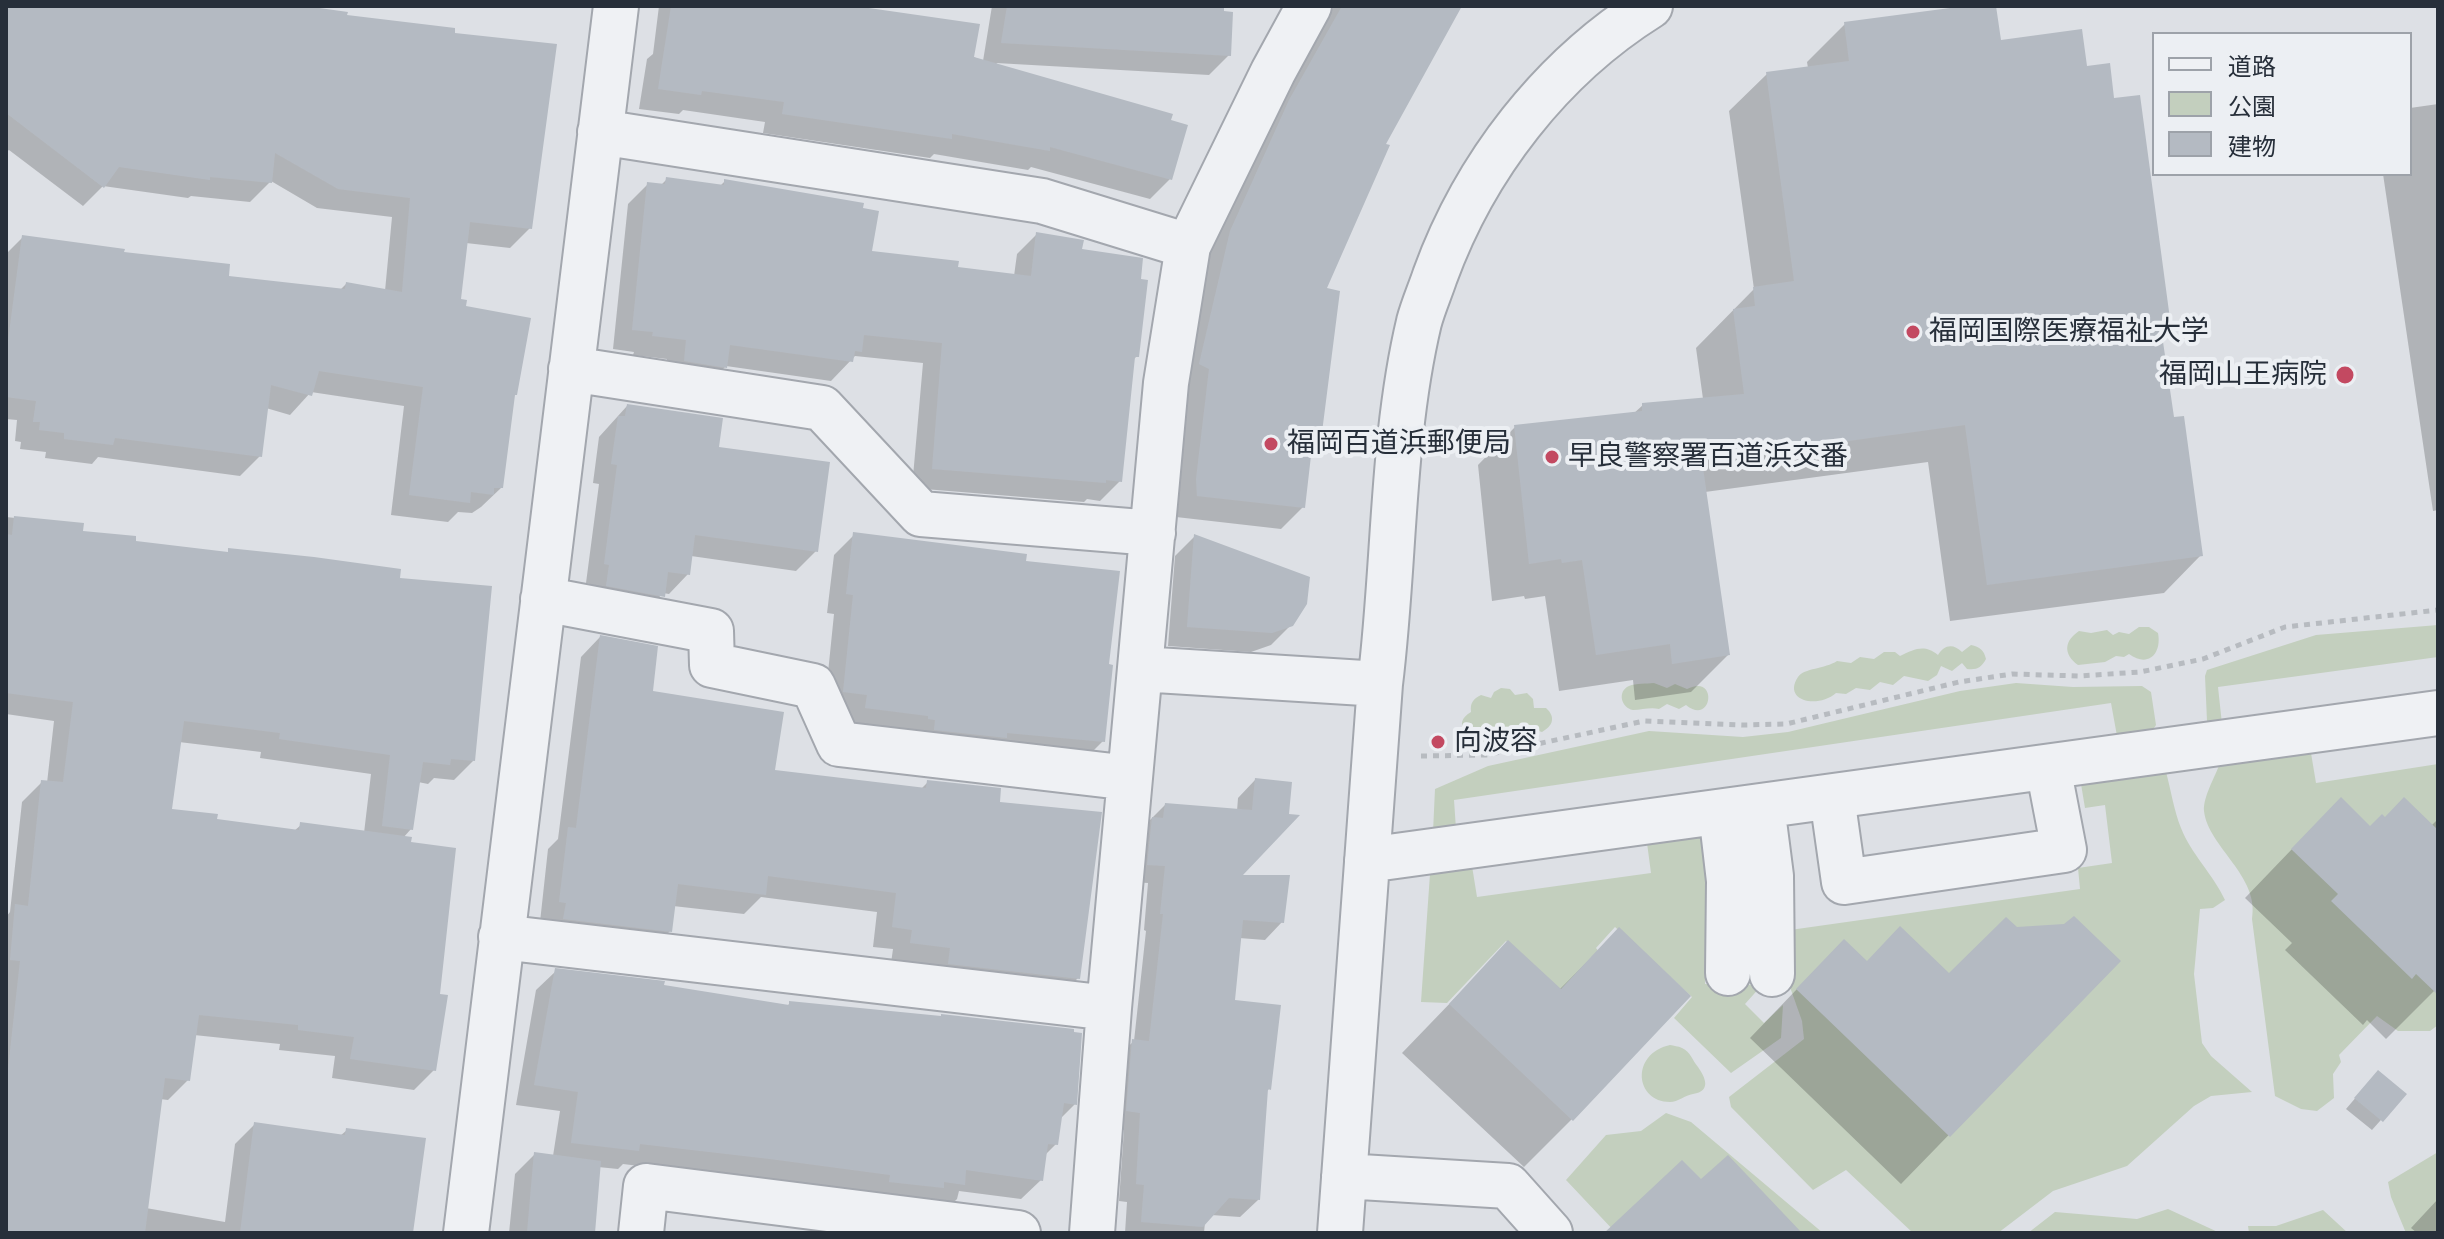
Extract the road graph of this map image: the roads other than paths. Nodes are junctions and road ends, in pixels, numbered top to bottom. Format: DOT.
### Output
graph roads {
  1 [pos="616,6"];
  2 [pos="1650,6"];
  3 [pos="1298,10"];
  4 [pos="600,132"];
  5 [pos="1188,246"];
  6 [pos="571,369"];
  7 [pos="1153,533"];
  8 [pos="543,599"];
  9 [pos="1140,669"];
  10 [pos="1380,684"];
  11 [pos="2438,713"];
  12 [pos="2048,767"];
  13 [pos="1130,778"];
  14 [pos="1832,797"];
  15 [pos="1741,809"];
  16 [pos="1367,860"];
  17 [pos="501,937"];
  18 [pos="1728,973"];
  19 [pos="1772,974"];
  20 [pos="1109,1008"];
  21 [pos="1344,1176"];
  22 [pos="466,1233"];
  23 [pos="641,1233"];
  24 [pos="1018,1233"];
  25 [pos="1092,1233"];
  26 [pos="1340,1233"];
  27 [pos="1550,1233"];
  1 -- 4 [label="street"];
  2 -- 10 [label="street"];
  3 -- 5 [label="street"];
  4 -- 5 [label="street"];
  4 -- 6 [label="street"];
  5 -- 7 [label="street"];
  6 -- 7 [label="street"];
  6 -- 8 [label="street"];
  7 -- 9 [label="street"];
  8 -- 13 [label="street"];
  8 -- 17 [label="street"];
  9 -- 10 [label="street"];
  9 -- 13 [label="street"];
  10 -- 16 [label="street"];
  11 -- 12 [label="street"];
  12 -- 14 [label="street"];
  12 -- 14 [label="street"];
  13 -- 20 [label="street"];
  14 -- 15 [label="street"];
  15 -- 16 [label="street"];
  15 -- 18 [label="street"];
  15 -- 19 [label="street"];
  16 -- 21 [label="street"];
  17 -- 20 [label="street"];
  17 -- 22 [label="street"];
  20 -- 25 [label="street"];
  21 -- 26 [label="street"];
  21 -- 27 [label="street"];
  23 -- 24 [label="street"];
}
